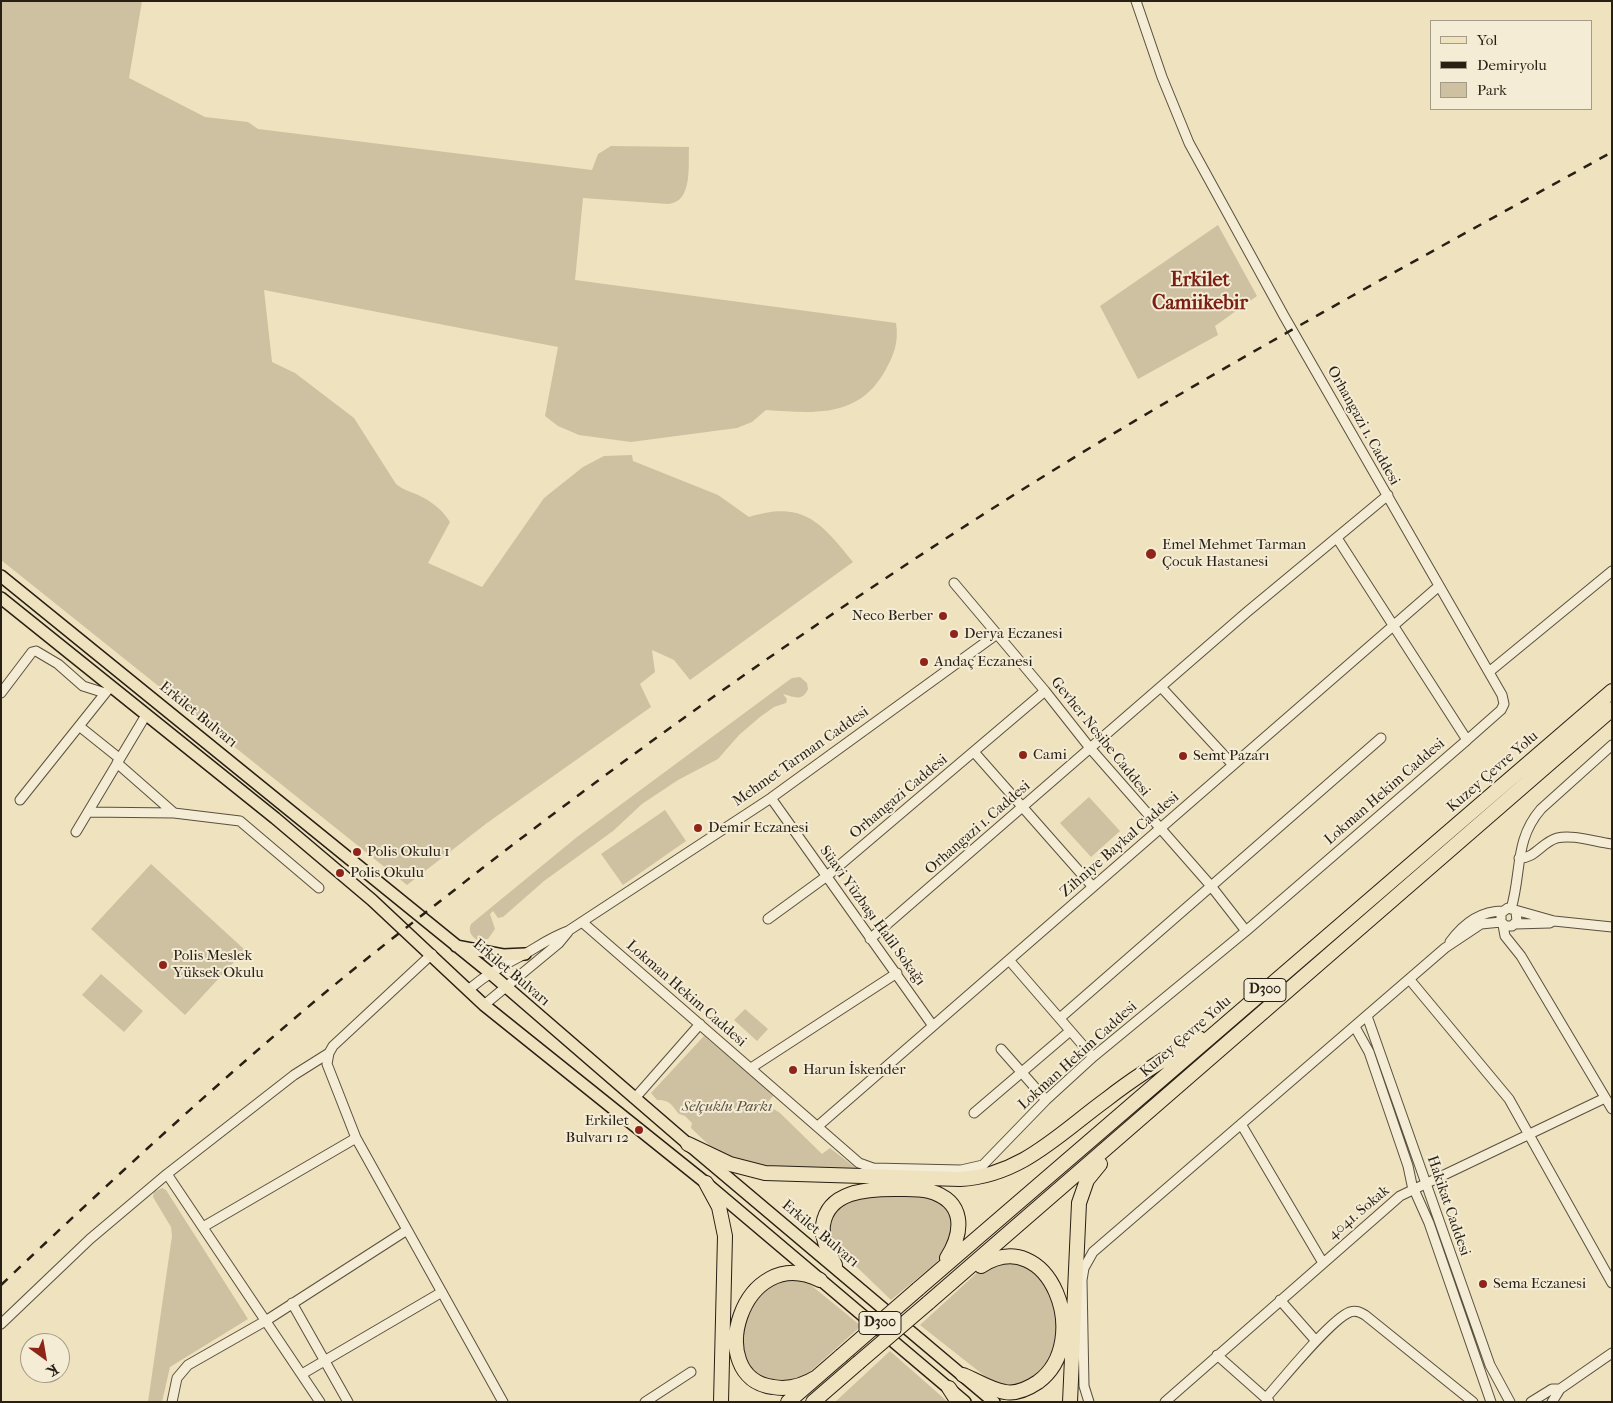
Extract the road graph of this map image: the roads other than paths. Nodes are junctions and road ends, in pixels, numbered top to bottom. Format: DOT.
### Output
graph roads {
  1 [pos="1136,1"];
  2 [pos="1388,495"];
  3 [pos="1337,538"];
  4 [pos="1612,571"];
  5 [pos="1,576"];
  6 [pos="954,583"];
  7 [pos="1440,586"];
  8 [pos="1,598"];
  9 [pos="1393,626"];
  10 [pos="997,634"];
  11 [pos="1489,672"];
  12 [pos="1161,687"];
  13 [pos="108,689"];
  14 [pos="1045,691"];
  15 [pos="1612,691"];
  16 [pos="1,693"];
  17 [pos="1612,709"];
  18 [pos="146,715"];
  19 [pos="79,726"];
  20 [pos="1381,738"];
  21 [pos="1466,740"];
  22 [pos="1612,745"];
  23 [pos="1090,748"];
  24 [pos="974,752"];
  25 [pos="118,761"];
  26 [pos="1233,765"];
  27 [pos="771,798"];
  28 [pos="20,800"];
  29 [pos="1023,808"];
  30 [pos="88,812"];
  31 [pos="174,813"];
  32 [pos="1159,830"];
  33 [pos="76,832"];
  34 [pos="1612,844"];
  35 [pos="1519,858"];
  36 [pos="827,876"];
  37 [pos="1211,886"];
  38 [pos="1093,887"];
  39 [pos="319,888"];
  40 [pos="1510,911"];
  41 [pos="768,919"];
  42 [pos="1554,921"];
  43 [pos="582,922"];
  44 [pos="1508,924"];
  45 [pos="1612,927"];
  46 [pos="568,931"];
  47 [pos="1246,931"];
  48 [pos="870,939"];
  49 [pos="456,946"];
  50 [pos="1446,948"];
  51 [pos="432,954"];
  52 [pos="525,954"];
  53 [pos="1009,960"];
  54 [pos="489,972"];
  55 [pos="897,973"];
  56 [pos="1410,980"];
  57 [pos="506,987"];
  58 [pos="468,990"];
  59 [pos="484,1005"];
  60 [pos="1368,1016"];
  61 [pos="1060,1018"];
  62 [pos="700,1024"];
  63 [pos="1224,1025"];
  64 [pos="933,1026"];
  65 [pos="1354,1027"];
  66 [pos="1070,1031"];
  67 [pos="1001,1048"];
  68 [pos="329,1052"];
  69 [pos="1093,1057"];
  70 [pos="751,1068"];
  71 [pos="1022,1072"];
  72 [pos="1187,1079"];
  73 [pos="635,1098"];
  74 [pos="1605,1098"];
  75 [pos="1046,1100"];
  76 [pos="1612,1108"];
  77 [pos="974,1113"];
  78 [pos="1241,1124"];
  79 [pos="818,1126"];
  80 [pos="1531,1135"];
  81 [pos="356,1138"];
  82 [pos="688,1144"];
  83 [pos="167,1174"];
  84 [pos="706,1183"];
  85 [pos="1428,1184"];
  86 [pos="1414,1190"];
  87 [pos="203,1227"];
  88 [pos="407,1230"];
  89 [pos="1323,1262"];
  90 [pos="835,1265"];
  91 [pos="939,1270"];
  92 [pos="820,1280"];
  93 [pos="1612,1283"];
  94 [pos="948,1286"];
  95 [pos="442,1292"];
  96 [pos="1280,1300"];
  97 [pos="292,1303"];
  98 [pos="267,1320"];
  99 [pos="1,1324"];
  100 [pos="1316,1341"];
  101 [pos="1612,1353"];
  102 [pos="1217,1355"];
  103 [pos="325,1360"];
  104 [pos="858,1363"];
  105 [pos="691,1372"];
  106 [pos="302,1374"];
  107 [pos="963,1375"];
  108 [pos="817,1377"];
  109 [pos="949,1388"];
  110 [pos="1560,1389"];
  111 [pos="1268,1400"];
  112 [pos="172,1402"];
  113 [pos="320,1402"];
  114 [pos="348,1402"];
  115 [pos="503,1402"];
  116 [pos="645,1402"];
  117 [pos="721,1402"];
  118 [pos="788,1402"];
  119 [pos="814,1402"];
  120 [pos="828,1402"];
  121 [pos="958,1402"];
  122 [pos="965,1402"];
  123 [pos="994,1402"];
  124 [pos="1070,1402"];
  125 [pos="1089,1402"];
  126 [pos="1165,1402"];
  127 [pos="1473,1402"];
  128 [pos="1491,1402"];
  129 [pos="1510,1402"];
  130 [pos="1531,1402"];
  131 [pos="1552,1402"];
  1 -- 2 [label="street, Orhangazi 1. Caddesi"];
  2 -- 3 [label="street, Orhangazi 1. Caddesi"];
  2 -- 7 [label="street"];
  3 -- 9 [label="street, Lokman Hekim Caddesi"];
  3 -- 12 [label="street, Orhangazi 1. Caddesi"];
  4 -- 11 [label="street"];
  5 -- 49 [label="main road, Erkilet Bulvarı"];
  6 -- 10 [label="street, Gevher Nesibe Caddesi"];
  7 -- 9 [label="street, Zihniye Baykal Caddesi"];
  7 -- 11 [label="street"];
  8 -- 13 [label="main road"];
  9 -- 21 [label="street, Lokman Hekim Caddesi"];
  9 -- 26 [label="street, Zihniye Baykal Caddesi"];
  10 -- 14 [label="street, Gevher Nesibe Caddesi"];
  10 -- 27 [label="street, Mehmet Tarman Caddesi"];
  11 -- 21 [label="street"];
  12 -- 23 [label="street, Orhangazi 1. Caddesi"];
  12 -- 26 [label="street"];
  13 -- 16 [label="street"];
  13 -- 18 [label="main road"];
  13 -- 19 [label="street"];
  14 -- 23 [label="street, Gevher Nesibe Caddesi"];
  14 -- 24 [label="street, Orhangazi Caddesi"];
  15 -- 63 [label="highway, Kuzey Çevre Yolu / D300"];
  17 -- 72 [label="highway, Kuzey Çevre Yolu / D300"];
  18 -- 25 [label="street"];
  18 -- 51 [label="main road"];
  19 -- 25 [label="street"];
  19 -- 28 [label="street"];
  20 -- 37 [label="street"];
  21 -- 47 [label="street, Lokman Hekim Caddesi"];
  22 -- 35 [label="street"];
  23 -- 29 [label="street, Orhangazi 1. Caddesi"];
  23 -- 32 [label="street, Gevher Nesibe Caddesi"];
  24 -- 29 [label="street"];
  24 -- 36 [label="street, Orhangazi Caddesi"];
  25 -- 30 [label="street"];
  25 -- 31 [label="street"];
  26 -- 32 [label="street, Zihniye Baykal Caddesi"];
  27 -- 36 [label="street, Süavi Yüzbaşı Halil Sokağı"];
  27 -- 43 [label="street, Mehmet Tarman Caddesi"];
  29 -- 38 [label="street"];
  29 -- 48 [label="street, Orhangazi 1. Caddesi"];
  30 -- 31 [label="street"];
  30 -- 33 [label="street"];
  31 -- 39 [label="street"];
  32 -- 37 [label="street, Gevher Nesibe Caddesi"];
  32 -- 38 [label="street, Zihniye Baykal Caddesi"];
  34 -- 35 [label="street"];
  35 -- 40 [label="street"];
  36 -- 41 [label="street, Orhangazi Caddesi"];
  36 -- 48 [label="street, Süavi Yüzbaşı Halil Sokağı"];
  37 -- 47 [label="street, Gevher Nesibe Caddesi"];
  37 -- 61 [label="street"];
  38 -- 53 [label="street, Zihniye Baykal Caddesi"];
  40 -- 42 [label="street"];
  40 -- 44 [label="street"];
  40 -- 44 [label="street"];
  40 -- 50 [label="street"];
  42 -- 44 [label="street"];
  42 -- 45 [label="street"];
  43 -- 46 [label="street, Mehmet Tarman Caddesi"];
  43 -- 62 [label="street, Lokman Hekim Caddesi"];
  44 -- 50 [label="street"];
  44 -- 74 [label="street"];
  46 -- 52 [label="street, Mehmet Tarman Caddesi"];
  46 -- 57 [label="street, Mehmet Tarman Caddesi"];
  47 -- 69 [label="street, Lokman Hekim Caddesi"];
  48 -- 55 [label="street, Süavi Yüzbaşı Halil Sokağı"];
  49 -- 52 [label="main road"];
  49 -- 54 [label="main road, Erkilet Bulvarı"];
  50 -- 56 [label="street"];
  51 -- 58 [label="main road"];
  51 -- 68 [label="street"];
  52 -- 54 [label="street, Mehmet Tarman Caddesi"];
  53 -- 61 [label="street"];
  53 -- 64 [label="street, Zihniye Baykal Caddesi"];
  54 -- 57 [label="main road, Erkilet Bulvarı"];
  54 -- 58 [label="street, Mehmet Tarman Caddesi"];
  55 -- 64 [label="street, Süavi Yüzbaşı Halil Sokağı"];
  55 -- 70 [label="street"];
  56 -- 60 [label="street"];
  56 -- 80 [label="street"];
  57 -- 59 [label="street, Mehmet Tarman Caddesi"];
  57 -- 73 [label="main road, Erkilet Bulvarı"];
  58 -- 59 [label="main road"];
  59 -- 84 [label="main road"];
  60 -- 65 [label="street"];
  60 -- 85 [label="street, Hakikat Caddesi"];
  61 -- 66 [label="street"];
  62 -- 70 [label="street, Lokman Hekim Caddesi"];
  62 -- 73 [label="street"];
  63 -- 82 [label="highway"];
  63 -- 91 [label="highway, Kuzey Çevre Yolu / D300"];
  64 -- 79 [label="street, Zihniye Baykal Caddesi"];
  65 -- 78 [label="street"];
  65 -- 86 [label="street, Hakikat Caddesi"];
  66 -- 69 [label="street"];
  66 -- 71 [label="street"];
  67 -- 71 [label="street"];
  68 -- 81 [label="street"];
  68 -- 83 [label="street"];
  69 -- 75 [label="street, Lokman Hekim Caddesi"];
  70 -- 79 [label="street, Lokman Hekim Caddesi"];
  71 -- 75 [label="street"];
  71 -- 77 [label="street"];
  72 -- 94 [label="highway, Kuzey Çevre Yolu / D300"];
  72 -- 124 [label="highway"];
  73 -- 82 [label="main road, Erkilet Bulvarı"];
  74 -- 76 [label="street"];
  74 -- 80 [label="street, 4041. Sokak"];
  75 -- 79 [label="street, Lokman Hekim Caddesi"];
  78 -- 89 [label="street"];
  78 -- 125 [label="street"];
  80 -- 85 [label="street, 4041. Sokak"];
  80 -- 93 [label="street"];
  81 -- 87 [label="street"];
  81 -- 88 [label="street"];
  82 -- 90 [label="main road, Erkilet Bulvarı"];
  83 -- 87 [label="street"];
  83 -- 99 [label="street"];
  84 -- 92 [label="main road"];
  84 -- 117 [label="highway"];
  85 -- 86 [label="street, 4041. Sokak"];
  85 -- 129 [label="street, Hakikat Caddesi"];
  86 -- 89 [label="street, 4041. Sokak"];
  86 -- 128 [label="street, Hakikat Caddesi"];
  87 -- 98 [label="street"];
  88 -- 95 [label="street"];
  88 -- 97 [label="street"];
  89 -- 96 [label="street, 4041. Sokak"];
  90 -- 91 [label="highway"];
  90 -- 107 [label="main road, Erkilet Bulvarı"];
  91 -- 108 [label="highway, Kuzey Çevre Yolu / D300, bridge"];
  92 -- 108 [label="highway"];
  92 -- 109 [label="main road"];
  94 -- 104 [label="highway, Kuzey Çevre Yolu / D300, bridge"];
  94 -- 107 [label="highway"];
  95 -- 103 [label="street"];
  95 -- 115 [label="street"];
  96 -- 100 [label="street"];
  96 -- 102 [label="street, 4041. Sokak"];
  97 -- 98 [label="street"];
  97 -- 103 [label="street"];
  98 -- 106 [label="street"];
  98 -- 112 [label="street"];
  100 -- 111 [label="street"];
  100 -- 127 [label="street"];
  101 -- 110 [label="street"];
  102 -- 111 [label="street"];
  102 -- 126 [label="street, 4041. Sokak"];
  103 -- 106 [label="street"];
  103 -- 114 [label="street"];
  104 -- 119 [label="highway, D300"];
  104 -- 120 [label="highway"];
  105 -- 116 [label="street"];
  106 -- 113 [label="street"];
  107 -- 123 [label="main road, Erkilet Bulvarı"];
  108 -- 118 [label="highway, D300"];
  109 -- 121 [label="highway"];
  109 -- 122 [label="main road"];
  110 -- 130 [label="street"];
  110 -- 131 [label="street"];
}
